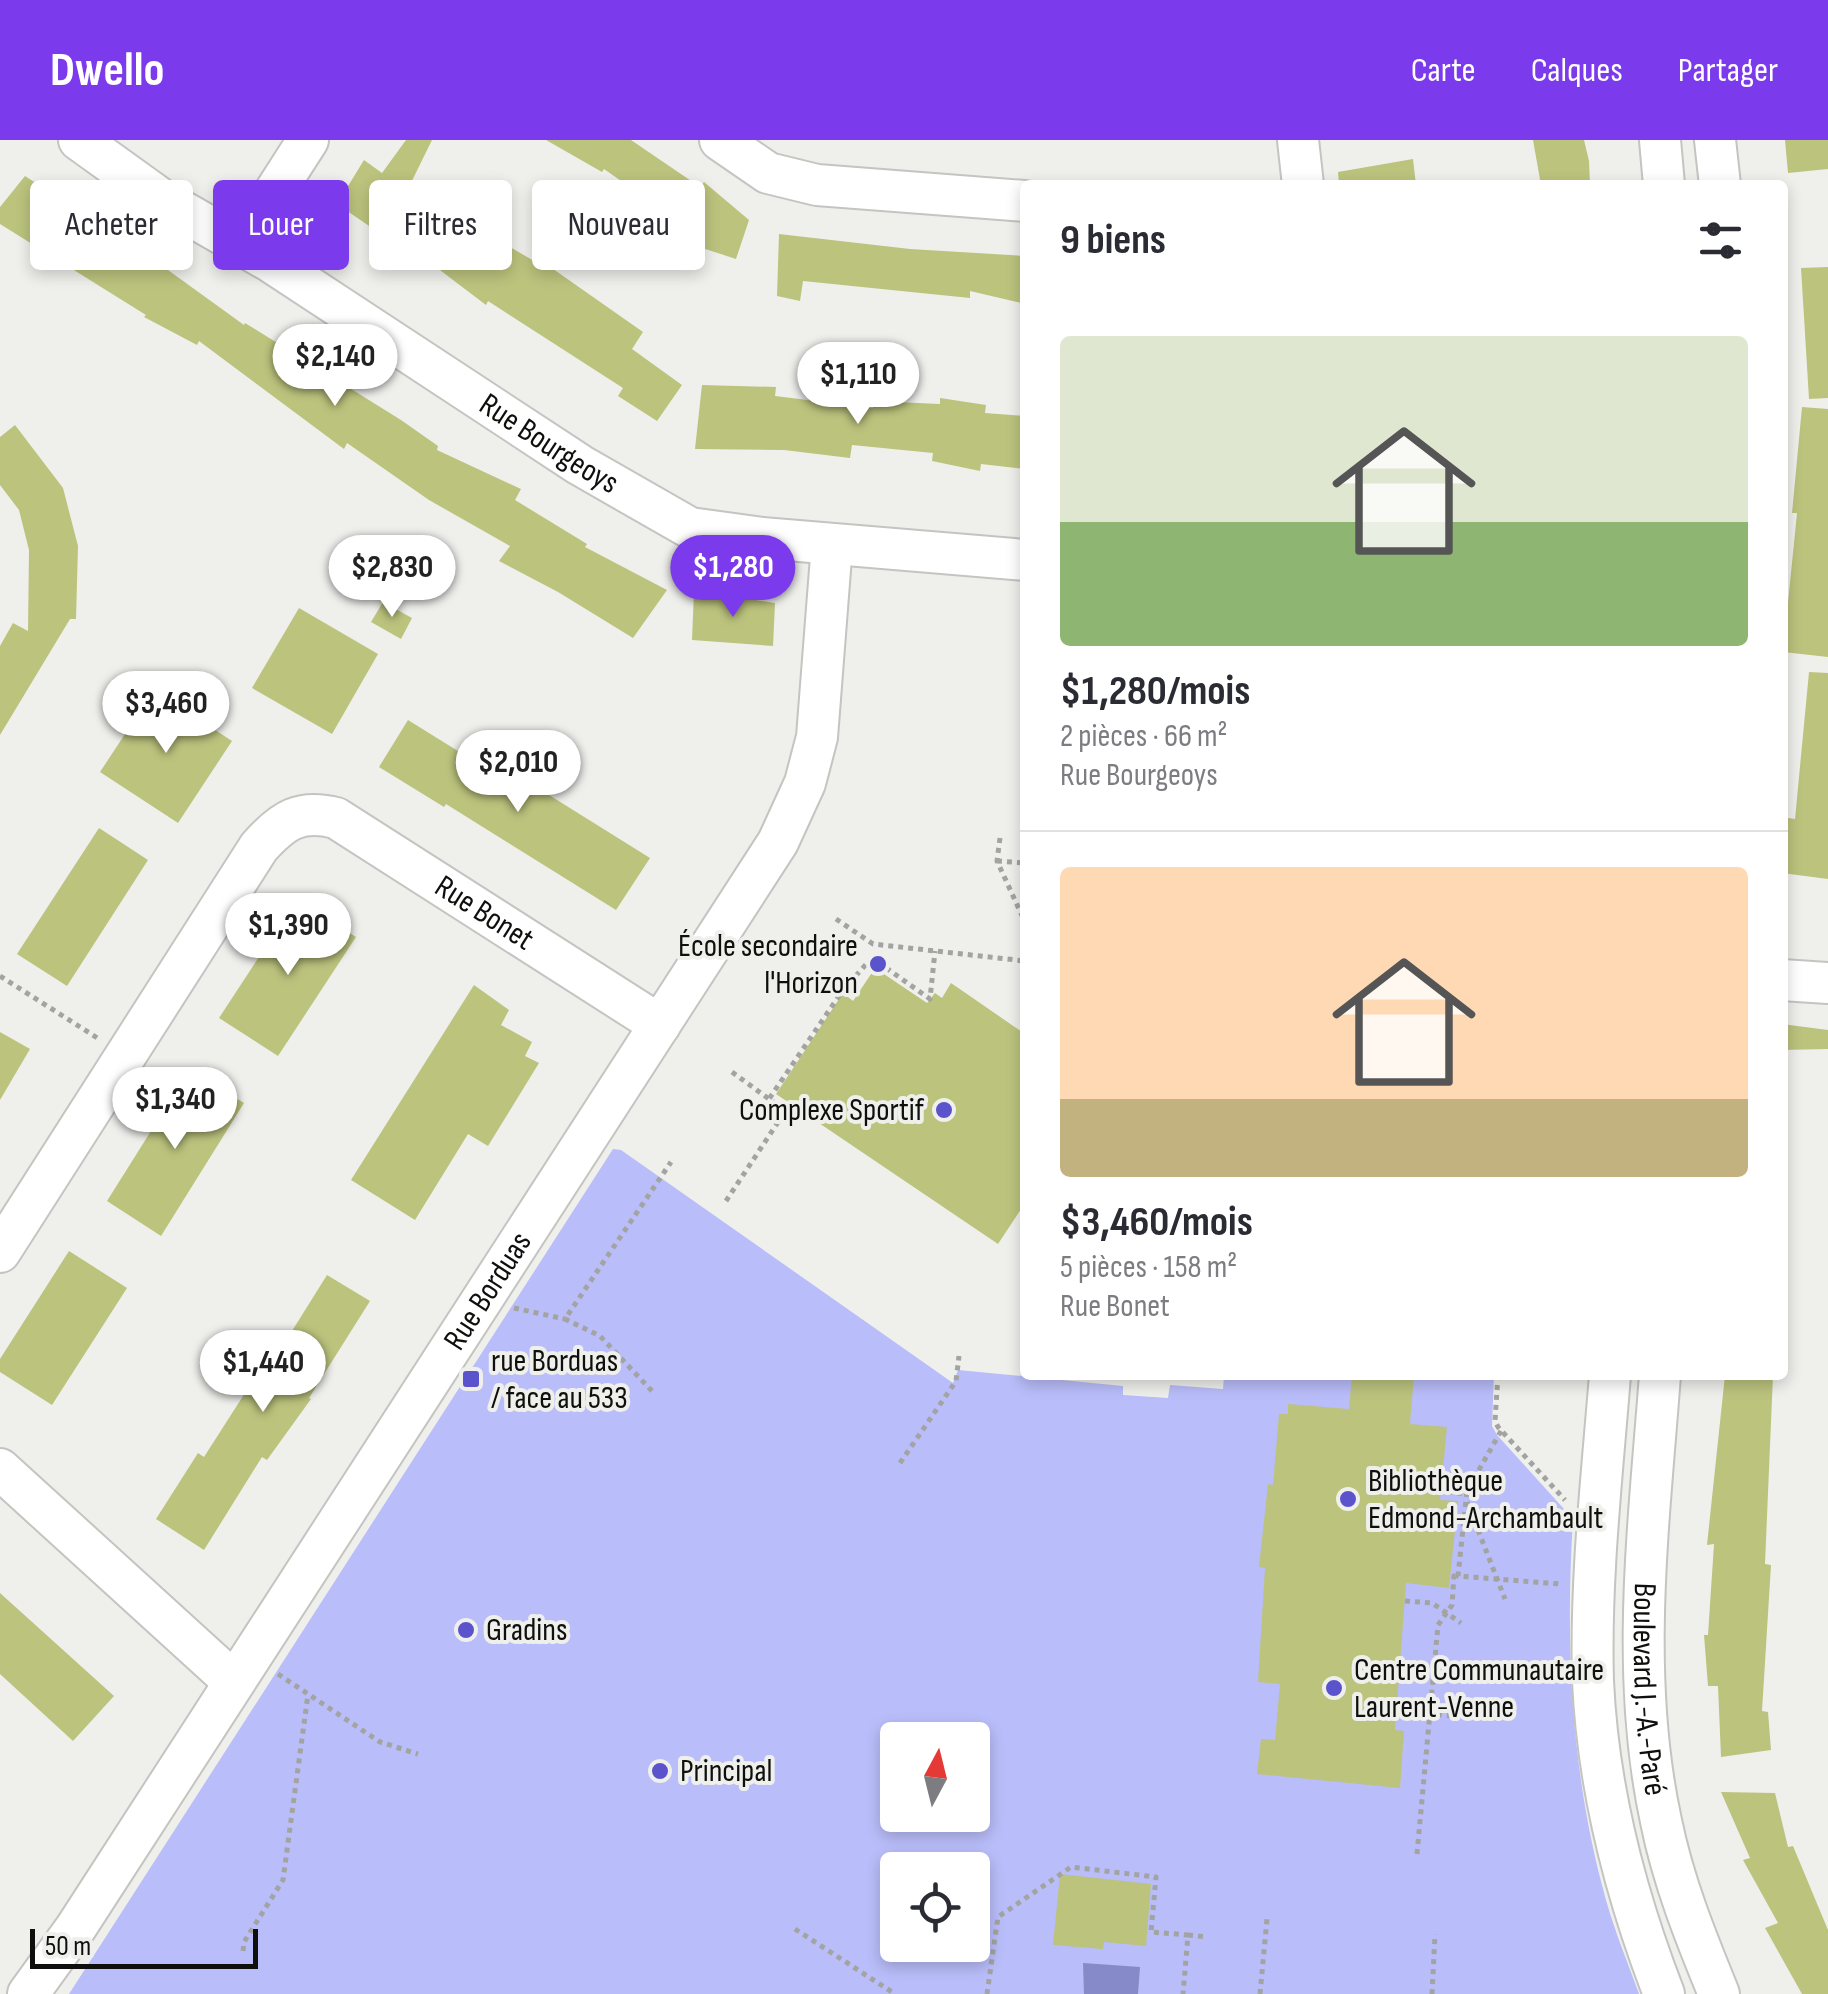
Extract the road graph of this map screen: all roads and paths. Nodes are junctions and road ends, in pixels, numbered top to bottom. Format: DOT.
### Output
graph roads {
  1 [pos="79,140"];
  2 [pos="308,140"];
  3 [pos="720,140"];
  4 [pos="1298,140"];
  5 [pos="1660,140"];
  6 [pos="1715,140"];
  7 [pos="282,180"];
  8 [pos="1302,180"];
  9 [pos="1664,180"];
  10 [pos="1719,180"];
  11 [pos="1020,202"];
  12 [pos="213,230"];
  13 [pos="283,270"];
  14 [pos="832,544"];
  15 [pos="1020,560"];
  16 [pos="1000,838"];
  17 [pos="998,861"];
  18 [pos="1020,863"];
  19 [pos="1020,911"];
  20 [pos="836,919"];
  21 [pos="876,945"];
  22 [pos="935,951"];
  23 [pos="875,960"];
  24 [pos="1020,960"];
  25 [pos="0,976"];
  26 [pos="1788,981"];
  27 [pos="1828,984"];
  28 [pos="660,1025"];
  29 [pos="124,1055"];
  30 [pos="732,1072"];
  31 [pos="769,1099"];
  32 [pos="671,1162"];
  33 [pos="726,1201"];
  34 [pos="0,1252"];
  35 [pos="486,1292"];
  36 [pos="565,1318"];
  37 [pos="959,1356"];
  38 [pos="1498,1380"];
  39 [pos="1610,1380"];
  40 [pos="1660,1380"];
  41 [pos="652,1390"];
  42 [pos="1501,1431"];
  43 [pos="900,1463"];
  44 [pos="0,1468"];
  45 [pos="1436,1492"];
  46 [pos="1466,1497"];
  47 [pos="1565,1500"];
  48 [pos="1458,1576"];
  49 [pos="1497,1579"];
  50 [pos="1563,1585"];
  51 [pos="1505,1598"];
  52 [pos="1405,1601"];
  53 [pos="1446,1614"];
  54 [pos="1461,1623"];
  55 [pos="276,1672"];
  56 [pos="234,1682"];
  57 [pos="308,1694"];
  58 [pos="1396,1712"];
  59 [pos="1430,1714"];
  60 [pos="1453,1716"];
  61 [pos="418,1754"];
  62 [pos="1418,1854"];
  63 [pos="1267,1919"];
  64 [pos="796,1930"];
  65 [pos="1435,1934"];
  66 [pos="1188,1935"];
  67 [pos="1207,1937"];
  68 [pos="1696,1937"];
  69 [pos="243,1951"];
  70 [pos="1649,1954"];
  71 [pos="28,1994"];
  72 [pos="894,1994"];
  73 [pos="986,1994"];
  74 [pos="1183,1994"];
  75 [pos="1260,1994"];
  76 [pos="1432,1994"];
  77 [pos="1664,1994"];
  78 [pos="1719,1994"];
  1 -- 12 [label="street, Rue Bourgeoys"];
  2 -- 7 [label="street"];
  3 -- 11 [label="street"];
  4 -- 8 [label="street"];
  5 -- 9 [label="street"];
  6 -- 10 [label="street"];
  13 -- 14 [label="street, Rue Bourgeoys"];
  14 -- 15 [label="street, Rue Bourgeoys"];
  14 -- 28 [label="street, Rue Borduas"];
  16 -- 17 [label="path"];
  17 -- 18 [label="path"];
  17 -- 19 [label="path"];
  20 -- 21 [label="path"];
  21 -- 22 [label="path"];
  21 -- 23 [label="path"];
  22 -- 23 [label="path"];
  22 -- 24 [label="path"];
  23 -- 31 [label="path"];
  25 -- 29 [label="path"];
  26 -- 27 [label="street"];
  28 -- 29 [label="street, Rue Bonet"];
  28 -- 35 [label="street, Rue Borduas"];
  29 -- 34 [label="street, Rue Bonet"];
  30 -- 31 [label="path"];
  31 -- 33 [label="path"];
  32 -- 36 [label="path"];
  35 -- 36 [label="path"];
  35 -- 56 [label="street, Rue Borduas"];
  36 -- 41 [label="path"];
  37 -- 43 [label="path"];
  38 -- 42 [label="path"];
  39 -- 70 [label="street, Boulevard J.-A.-Paré"];
  40 -- 68 [label="street, Boulevard J.-A.-Paré"];
  42 -- 46 [label="path"];
  42 -- 47 [label="path"];
  44 -- 56 [label="street"];
  45 -- 46 [label="path"];
  46 -- 48 [label="path"];
  46 -- 49 [label="path"];
  48 -- 49 [label="path"];
  48 -- 53 [label="path"];
  49 -- 50 [label="path"];
  49 -- 51 [label="path"];
  52 -- 53 [label="path"];
  53 -- 54 [label="path"];
  53 -- 59 [label="path"];
  55 -- 57 [label="path"];
  56 -- 71 [label="street, Rue Borduas"];
  57 -- 61 [label="path"];
  57 -- 69 [label="path"];
  58 -- 59 [label="path"];
  59 -- 60 [label="path"];
  59 -- 62 [label="path"];
  63 -- 75 [label="path"];
  64 -- 72 [label="path"];
  65 -- 76 [label="path"];
  66 -- 67 [label="path"];
  66 -- 73 [label="path"];
  66 -- 74 [label="path"];
  68 -- 70 [label="street"];
  68 -- 78 [label="street, Boulevard J.-A.-Paré"];
  70 -- 77 [label="street, Boulevard J.-A.-Paré"];
}
